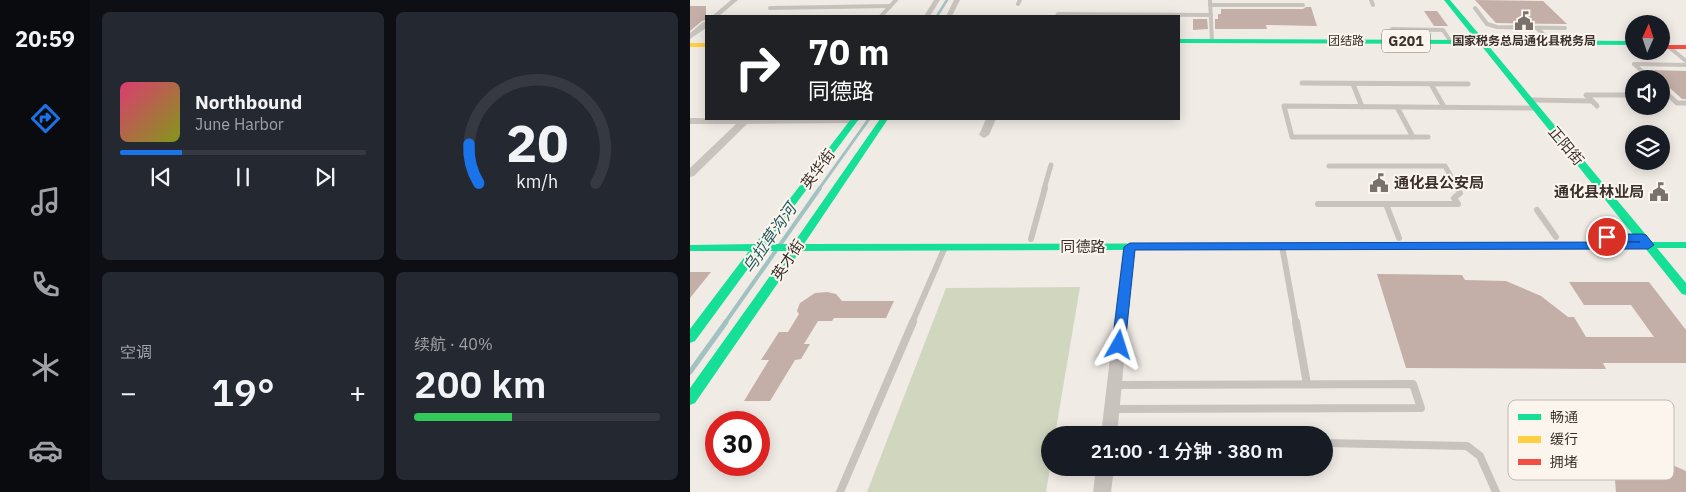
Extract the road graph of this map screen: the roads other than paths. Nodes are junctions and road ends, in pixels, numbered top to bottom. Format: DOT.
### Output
graph roads {
  1 [pos="734,0"];
  2 [pos="896,0"];
  3 [pos="936,0"];
  4 [pos="957,0"];
  5 [pos="1370,0"];
  6 [pos="1447,0"];
  7 [pos="1210,3"];
  8 [pos="1303,5"];
  9 [pos="1373,5"];
  10 [pos="890,6"];
  11 [pos="770,8"];
  12 [pos="1474,8"];
  13 [pos="716,15"];
  14 [pos="882,15"];
  15 [pos="928,15"];
  16 [pos="950,15"];
  17 [pos="1058,15"];
  18 [pos="1211,15"];
  19 [pos="705,25"];
  20 [pos="1537,28"];
  21 [pos="1565,28"];
  22 [pos="1392,29"];
  23 [pos="1410,30"];
  24 [pos="690,37"];
  25 [pos="1212,41"];
  26 [pos="1416,42"];
  27 [pos="1451,42"];
  28 [pos="1551,42"];
  29 [pos="705,43"];
  30 [pos="1180,43"];
  31 [pos="1180,43"];
  32 [pos="690,44"];
  33 [pos="1481,44"];
  34 [pos="1625,45"];
  35 [pos="1625,45"];
  36 [pos="1670,46"];
  37 [pos="1686,46"];
  38 [pos="1670,51"];
  39 [pos="1686,63"];
  40 [pos="1640,70"];
  41 [pos="1302,83"];
  42 [pos="1353,84"];
  43 [pos="1431,84"];
  44 [pos="1468,84"];
  45 [pos="1625,95"];
  46 [pos="1670,96"];
  47 [pos="1592,101"];
  48 [pos="1686,103"];
  49 [pos="1531,104"];
  50 [pos="1597,106"];
  51 [pos="1362,107"];
  52 [pos="1397,107"];
  53 [pos="1444,108"];
  54 [pos="706,120"];
  55 [pos="854,120"];
  56 [pos="883,120"];
  57 [pos="991,120"];
  58 [pos="690,121"];
  59 [pos="744,121"];
  60 [pos="984,135"];
  61 [pos="1413,137"];
  62 [pos="1428,137"];
  63 [pos="1051,165"];
  64 [pos="1329,166"];
  65 [pos="690,174"];
  66 [pos="1318,204"];
  67 [pos="1386,204"];
  68 [pos="1538,210"];
  69 [pos="1556,237"];
  70 [pos="1686,237"];
  71 [pos="1399,238"];
  72 [pos="1031,239"];
  73 [pos="690,240"];
  74 [pos="1645,241"];
  75 [pos="795,243"];
  76 [pos="768,244"];
  77 [pos="1686,245"];
  78 [pos="1282,246"];
  79 [pos="945,247"];
  80 [pos="1130,247"];
  81 [pos="690,248"];
  82 [pos="1686,291"];
  83 [pos="690,338"];
  84 [pos="1307,384"];
  85 [pos="1114,385"];
  86 [pos="690,399"];
  87 [pos="1112,409"];
  88 [pos="1110,426"];
  89 [pos="1333,443"];
  90 [pos="1104,476"];
  91 [pos="840,492"];
  92 [pos="1102,492"];
  93 [pos="1496,492"];
  1 -- 13 [label="street"];
  2 -- 10 [label="lane"];
  3 -- 15 [label="street"];
  4 -- 16 [label="street"];
  5 -- 9 [label="lane"];
  6 -- 33 [label="main road, 正阳街"];
  7 -- 8 [label="lane"];
  7 -- 18 [label="lane"];
  10 -- 11 [label="lane"];
  10 -- 14 [label="lane"];
  12 -- 20 [label="lane"];
  17 -- 18 [label="lane"];
  18 -- 25 [label="lane"];
  19 -- 24 [label="street"];
  20 -- 21 [label="lane"];
  20 -- 28 [label="lane"];
  22 -- 23 [label="lane"];
  23 -- 26 [label="lane"];
  23 -- 27 [label="lane"];
  25 -- 26 [label="main road, 团结路 / G201"];
  25 -- 31 [label="main road, 团结路 / G201"];
  26 -- 27 [label="main road, 团结路 / G201"];
  27 -- 33 [label="main road, 团结路 / G201"];
  28 -- 33 [label="main road, 团结路 / G201"];
  28 -- 35 [label="main road, 团结路 / G201"];
  29 -- 32 [label="main road"];
  30 -- 33 [label="main road, 团结路 / G201"];
  33 -- 34 [label="main road, 团结路 / G201"];
  33 -- 49 [label="main road, 正阳街"];
  36 -- 37 [label="main road"];
  38 -- 39 [label="lane"];
  39 -- 40 [label="lane"];
  41 -- 42 [label="lane"];
  42 -- 43 [label="lane"];
  42 -- 51 [label="lane"];
  43 -- 44 [label="lane"];
  43 -- 53 [label="lane"];
  45 -- 47 [label="lane"];
  46 -- 48 [label="lane"];
  47 -- 49 [label="lane"];
  47 -- 50 [label="lane"];
  49 -- 53 [label="lane"];
  49 -- 74 [label="main road, 正阳街"];
  51 -- 52 [label="lane"];
  51 -- 61 [label="lane"];
  52 -- 53 [label="lane"];
  52 -- 61 [label="lane"];
  54 -- 58 [label="street"];
  54 -- 59 [label="street"];
  55 -- 59 [label="street"];
  55 -- 76 [label="main road, 英华街"];
  56 -- 75 [label="main road, 英才街"];
  57 -- 60 [label="street"];
  59 -- 65 [label="street"];
  61 -- 62 [label="lane"];
  63 -- 72 [label="lane"];
  64 -- 67 [label="lane"];
  66 -- 67 [label="lane"];
  67 -- 71 [label="lane"];
  68 -- 69 [label="lane"];
  69 -- 71 [label="main road, 同德路"];
  69 -- 74 [label="main road, 同德路"];
  70 -- 74 [label="main road, 同德路"];
  71 -- 72 [label="main road, 同德路"];
  72 -- 75 [label="main road, 同德路"];
  73 -- 76 [label="main road, 同德路"];
  74 -- 77 [label="main road, 同德路"];
  74 -- 78 [label="main road, 同德路"];
  74 -- 82 [label="main road, 正阳街"];
  75 -- 76 [label="main road, 同德路"];
  75 -- 79 [label="main road, 同德路"];
  75 -- 86 [label="main road, 英才街"];
  76 -- 81 [label="main road, 同德路"];
  76 -- 83 [label="main road, 英华街"];
  78 -- 80 [label="main road, 同德路"];
  78 -- 84 [label="lane"];
  79 -- 80 [label="main road, 同德路"];
  79 -- 91 [label="lane"];
  80 -- 85 [label="street"];
  84 -- 85 [label="lane"];
  84 -- 87 [label="lane"];
  85 -- 87 [label="street"];
  87 -- 88 [label="street"];
  89 -- 93 [label="lane"];
  90 -- 92 [label="street"];
}
